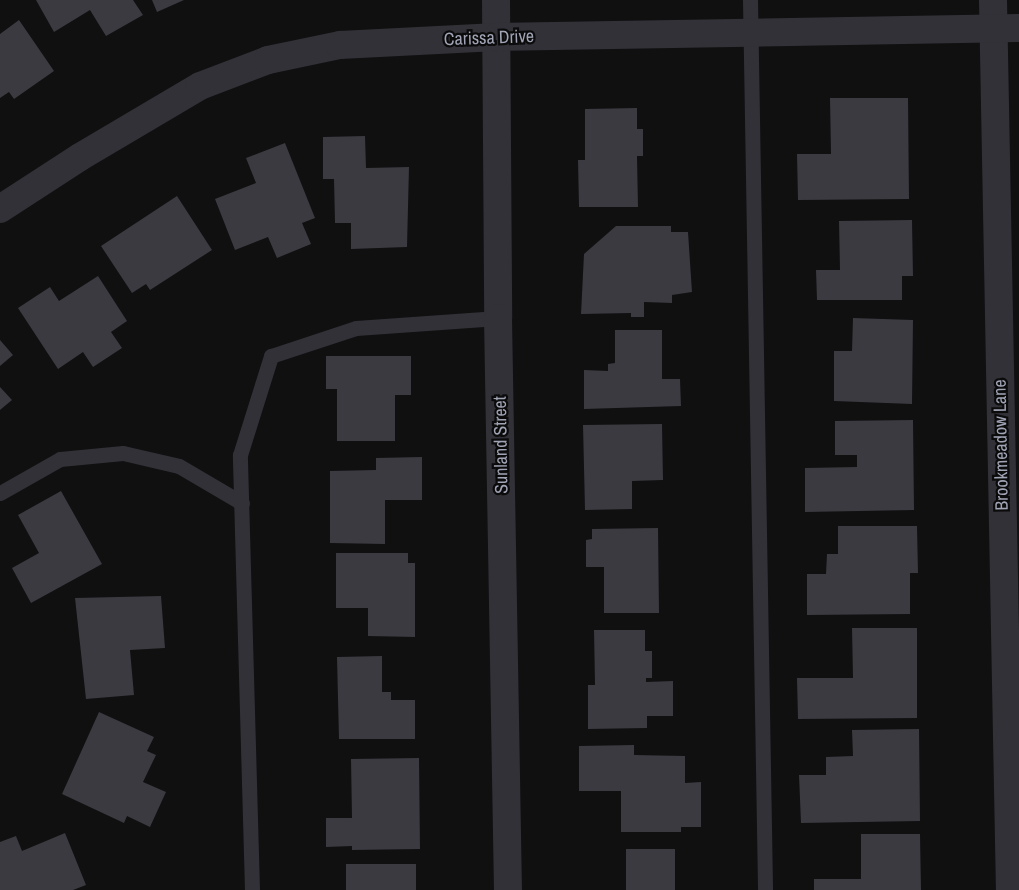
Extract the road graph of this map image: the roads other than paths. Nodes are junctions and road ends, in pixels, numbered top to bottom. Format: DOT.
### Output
graph roads {
  1 [pos="496,0"];
  2 [pos="750,0"];
  3 [pos="993,0"];
  4 [pos="1006,28"];
  5 [pos="751,33"];
  6 [pos="497,37"];
  7 [pos="0,209"];
  8 [pos="498,318"];
  9 [pos="0,494"];
  10 [pos="242,503"];
  11 [pos="252,890"];
  12 [pos="508,890"];
  13 [pos="765,890"];
  14 [pos="1010,890"];
  1 -- 6 [label="street, Sunland Street"];
  2 -- 5 [label="lane"];
  3 -- 4 [label="street, Brookmeadow Lane"];
  4 -- 5 [label="street, Carissa Drive"];
  4 -- 14 [label="street, Brookmeadow Lane"];
  5 -- 6 [label="street, Carissa Drive"];
  5 -- 13 [label="lane"];
  6 -- 7 [label="street, Carissa Drive"];
  6 -- 8 [label="street, Sunland Street"];
  8 -- 10 [label="lane"];
  8 -- 12 [label="street, Sunland Street"];
  9 -- 10 [label="lane"];
  10 -- 11 [label="lane"];
}
